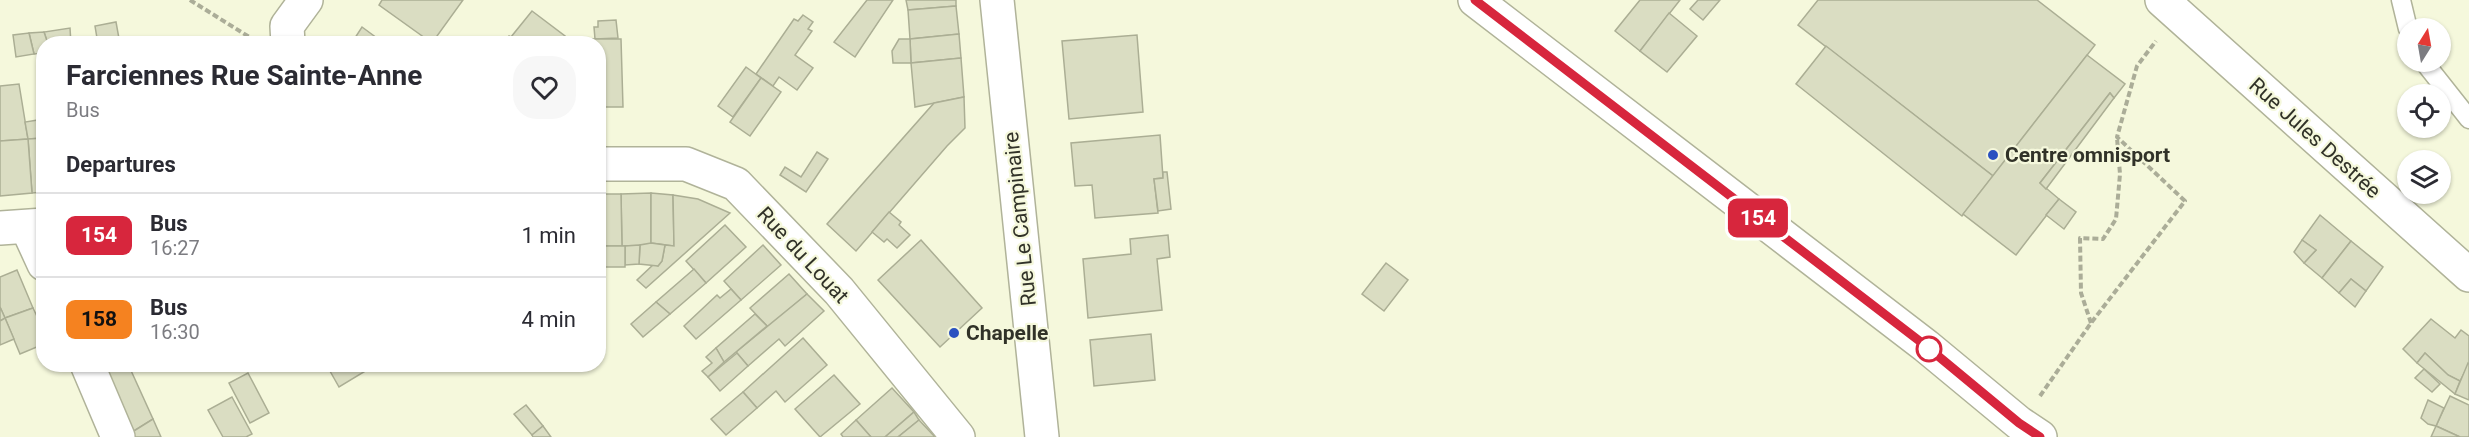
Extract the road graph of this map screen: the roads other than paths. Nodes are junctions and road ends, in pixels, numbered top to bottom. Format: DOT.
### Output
graph roads {
  1 [pos="306,0"];
  2 [pos="997,0"];
  3 [pos="1475,0"];
  4 [pos="2402,0"];
  5 [pos="2169,6"];
  6 [pos="2406,18"];
  7 [pos="288,36"];
  8 [pos="2432,72"];
  9 [pos="2469,119"];
  10 [pos="606,164"];
  11 [pos="24,226"];
  12 [pos="36,249"];
  13 [pos="2469,275"];
  14 [pos="90,372"];
  15 [pos="2030,430"];
  16 [pos="118,437"];
  17 [pos="958,437"];
  18 [pos="1042,437"];
  1 -- 7 [label="street"];
  2 -- 18 [label="street, Rue Le Campinaire"];
  3 -- 15 [label="street"];
  4 -- 6 [label="lane"];
  5 -- 13 [label="street, Rue Jules Destrée"];
  8 -- 9 [label="lane"];
  10 -- 17 [label="street, Rue du Louat"];
  11 -- 12 [label="street"];
  14 -- 16 [label="street"];
}
